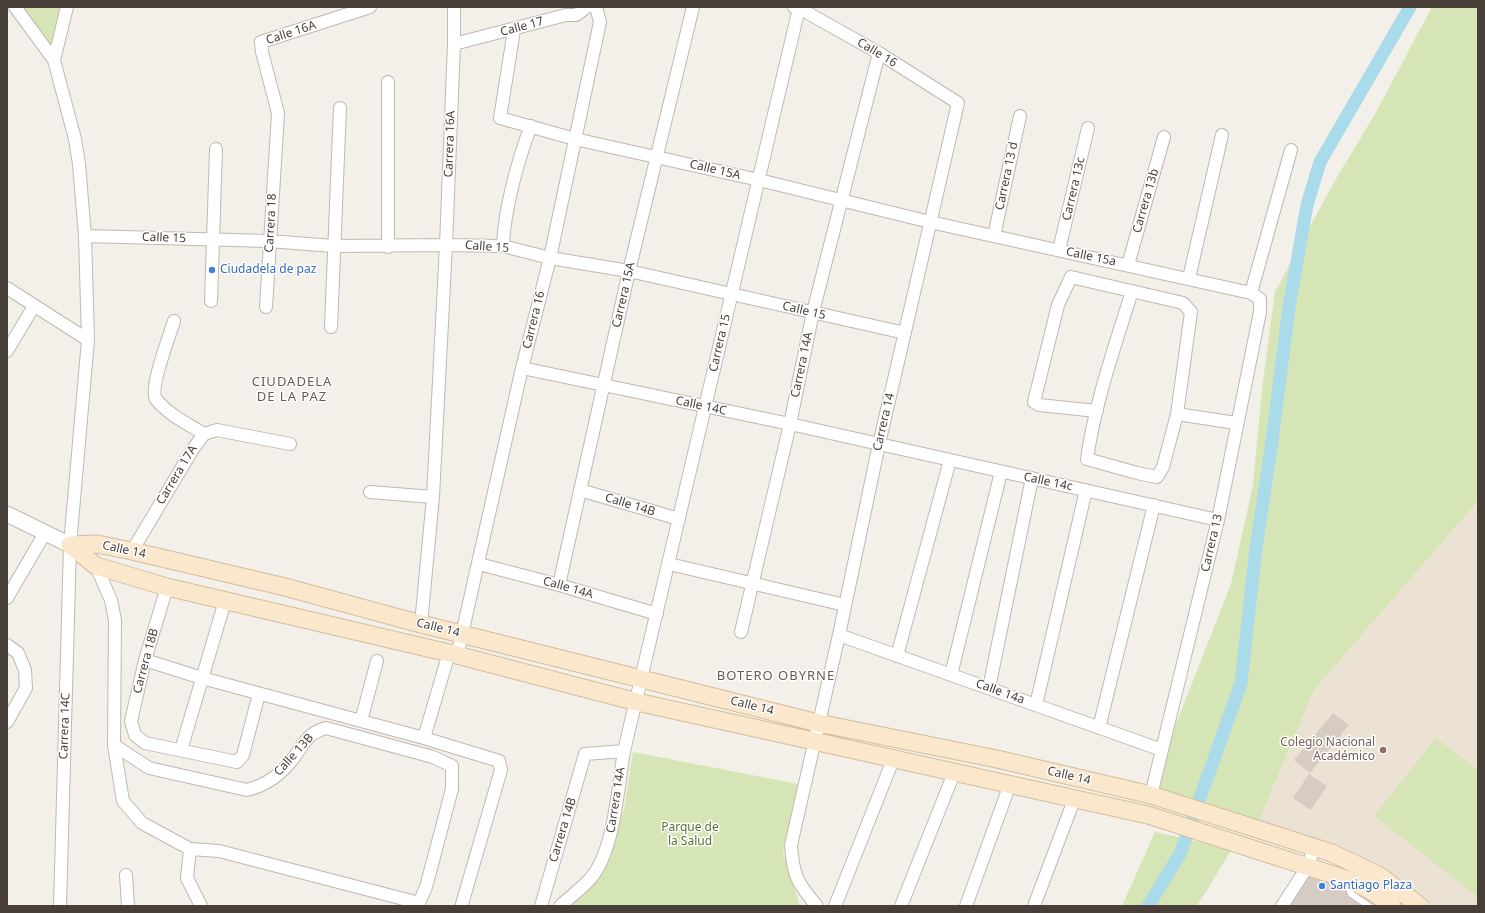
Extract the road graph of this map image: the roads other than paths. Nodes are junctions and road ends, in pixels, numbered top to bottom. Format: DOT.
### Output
graph roads {
  1 [pos="14,7"];
  2 [pos="67,7"];
  3 [pos="370,7"];
  4 [pos="454,7"];
  5 [pos="587,7"];
  6 [pos="596,7"];
  7 [pos="693,7"];
  8 [pos="796,8"];
  9 [pos="514,30"];
  10 [pos="454,44"];
  11 [pos="878,53"];
  12 [pos="54,60"];
  13 [pos="388,82"];
  14 [pos="958,104"];
  15 [pos="340,108"];
  16 [pos="1020,116"];
  17 [pos="531,126"];
  18 [pos="1088,128"];
  19 [pos="1222,135"];
  20 [pos="1164,137"];
  21 [pos="276,139"];
  22 [pos="575,140"];
  23 [pos="216,149"];
  24 [pos="1291,150"];
  25 [pos="656,157"];
  26 [pos="759,180"];
  27 [pos="842,200"];
  28 [pos="930,222"];
  29 [pos="85,236"];
  30 [pos="994,236"];
  31 [pos="211,240"];
  32 [pos="269,241"];
  33 [pos="446,244"];
  34 [pos="333,246"];
  35 [pos="503,246"];
  36 [pos="388,247"];
  37 [pos="1059,250"];
  38 [pos="550,258"];
  39 [pos="1128,265"];
  40 [pos="629,271"];
  41 [pos="1189,278"];
  42 [pos="7,288"];
  43 [pos="1132,291"];
  44 [pos="1251,292"];
  45 [pos="732,294"];
  46 [pos="211,301"];
  47 [pos="34,306"];
  48 [pos="266,307"];
  49 [pos="813,312"];
  50 [pos="174,321"];
  51 [pos="331,327"];
  52 [pos="905,333"];
  53 [pos="88,340"];
  54 [pos="7,351"];
  55 [pos="522,368"];
  56 [pos="603,386"];
  57 [pos="706,407"];
  58 [pos="1097,411"];
  59 [pos="1177,414"];
  60 [pos="1236,423"];
  61 [pos="790,424"];
  62 [pos="204,434"];
  63 [pos="290,444"];
  64 [pos="879,444"];
  65 [pos="950,460"];
  66 [pos="1001,472"];
  67 [pos="1032,478"];
  68 [pos="580,490"];
  69 [pos="1086,490"];
  70 [pos="370,492"];
  71 [pos="433,497"];
  72 [pos="1154,505"];
  73 [pos="7,514"];
  74 [pos="679,519"];
  75 [pos="1218,520"];
  76 [pos="45,532"];
  77 [pos="70,545"];
  78 [pos="132,551"];
  79 [pos="479,564"];
  80 [pos="669,564"];
  81 [pos="96,566"];
  82 [pos="751,584"];
  83 [pos="559,585"];
  84 [pos="167,587"];
  85 [pos="7,598"];
  86 [pos="225,601"];
  87 [pos="845,605"];
  88 [pos="657,614"];
  89 [pos="421,624"];
  90 [pos="741,632"];
  91 [pos="463,634"];
  92 [pos="839,635"];
  93 [pos="7,645"];
  94 [pos="453,655"];
  95 [pos="897,656"];
  96 [pos="145,660"];
  97 [pos="377,661"];
  98 [pos="951,675"];
  99 [pos="202,678"];
  100 [pos="642,678"];
  101 [pos="989,688"];
  102 [pos="260,694"];
  103 [pos="637,702"];
  104 [pos="1036,705"];
  105 [pos="361,721"];
  106 [pos="7,722"];
  107 [pos="818,723"];
  108 [pos="1099,728"];
  109 [pos="424,738"];
  110 [pos="814,741"];
  111 [pos="114,745"];
  112 [pos="181,750"];
  113 [pos="1162,750"];
  114 [pos="624,751"];
  115 [pos="893,760"];
  116 [pos="954,773"];
  117 [pos="1010,784"];
  118 [pos="1151,795"];
  119 [pos="1074,800"];
  120 [pos="1314,847"];
  121 [pos="190,849"];
  122 [pos="1308,866"];
  123 [pos="126,874"];
  124 [pos="1374,891"];
  125 [pos="542,901"];
  126 [pos="462,904"];
  127 [pos="60,906"];
  128 [pos="128,906"];
  129 [pos="203,906"];
  130 [pos="560,906"];
  131 [pos="817,906"];
  132 [pos="835,906"];
  133 [pos="901,906"];
  134 [pos="966,906"];
  135 [pos="1034,906"];
  136 [pos="1282,906"];
  137 [pos="1392,906"];
  138 [pos="1420,906"];
  1 -- 12 [label="street"];
  2 -- 12 [label="street"];
  3 -- 21 [label="street, Calle 16A"];
  4 -- 10 [label="street, Carrera 16A"];
  5 -- 9 [label="street, Calle 17"];
  6 -- 22 [label="street, Carrera 16"];
  7 -- 25 [label="street, Carrera 15A"];
  8 -- 11 [label="street, Calle 16"];
  8 -- 26 [label="street, Carrera 15"];
  9 -- 10 [label="street, Calle 17"];
  9 -- 17 [label="street, Calle 15A"];
  10 -- 33 [label="street, Carrera 16A"];
  11 -- 14 [label="street, Calle 16"];
  11 -- 27 [label="street, Carrera 14A"];
  12 -- 29 [label="street, Carrera 14C"];
  13 -- 36 [label="street"];
  14 -- 28 [label="street, Carrera 14"];
  15 -- 34 [label="street"];
  16 -- 30 [label="street, Carrera 13 d"];
  17 -- 22 [label="street, Calle 15A"];
  17 -- 35 [label="street"];
  18 -- 37 [label="street, Carrera 13c"];
  19 -- 41 [label="street"];
  20 -- 39 [label="street, Carrera 13b"];
  21 -- 32 [label="street, Carrera 18"];
  22 -- 25 [label="street, Calle 15A"];
  22 -- 38 [label="street, Carrera 16"];
  23 -- 31 [label="street"];
  24 -- 44 [label="street"];
  25 -- 26 [label="street, Calle 15A"];
  25 -- 40 [label="street, Carrera 15A"];
  26 -- 27 [label="street, Calle 15A"];
  26 -- 45 [label="street, Carrera 15"];
  27 -- 28 [label="street, Calle 15A"];
  27 -- 49 [label="street, Carrera 14A"];
  28 -- 30 [label="street, Calle 15a"];
  28 -- 52 [label="street, Carrera 14"];
  29 -- 31 [label="street, Calle 15"];
  29 -- 53 [label="street, Carrera 14C"];
  30 -- 37 [label="street, Calle 15a"];
  31 -- 32 [label="street, Calle 15"];
  31 -- 46 [label="street"];
  32 -- 34 [label="street, Calle 15"];
  32 -- 48 [label="street, Carrera 18"];
  33 -- 35 [label="street, Calle 15"];
  33 -- 36 [label="street, Calle 15"];
  33 -- 71 [label="street, Carrera 16A"];
  34 -- 36 [label="street, Calle 15"];
  34 -- 51 [label="street"];
  35 -- 38 [label="street, Calle 15"];
  37 -- 39 [label="street, Calle 15a"];
  38 -- 40 [label="street, Calle 15"];
  38 -- 55 [label="street, Carrera 16"];
  39 -- 41 [label="street, Calle 15a"];
  40 -- 45 [label="street, Calle 15"];
  40 -- 56 [label="street, Carrera 15A"];
  41 -- 44 [label="street, Calle 15a"];
  42 -- 47 [label="street"];
  43 -- 58 [label="street"];
  43 -- 58 [label="street"];
  43 -- 59 [label="street"];
  44 -- 60 [label="street, Carrera 13"];
  45 -- 49 [label="street, Calle 15"];
  45 -- 57 [label="street, Carrera 15"];
  47 -- 53 [label="street"];
  47 -- 54 [label="street"];
  49 -- 52 [label="street, Calle 15"];
  49 -- 61 [label="street, Carrera 14A"];
  50 -- 62 [label="street"];
  52 -- 64 [label="street, Carrera 14"];
  53 -- 77 [label="street, Carrera 14C"];
  55 -- 56 [label="street, Calle 14C"];
  55 -- 79 [label="street, Carrera 16"];
  56 -- 57 [label="street, Calle 14C"];
  56 -- 68 [label="street, Carrera 15A"];
  57 -- 61 [label="street, Calle 14C"];
  57 -- 74 [label="street, Carrera 15"];
  58 -- 59 [label="street"];
  59 -- 60 [label="street"];
  60 -- 75 [label="street, Carrera 13"];
  61 -- 64 [label="street, Calle 14C"];
  61 -- 82 [label="street, Carrera 14A"];
  62 -- 63 [label="street, Carrera 17A"];
  62 -- 78 [label="street, Carrera 17A"];
  64 -- 65 [label="street, Calle 14c"];
  64 -- 87 [label="street, Carrera 14"];
  65 -- 66 [label="street, Calle 14c"];
  65 -- 95 [label="street"];
  66 -- 67 [label="street, Calle 14c"];
  66 -- 98 [label="street"];
  67 -- 69 [label="street, Calle 14c"];
  67 -- 101 [label="street"];
  68 -- 74 [label="street, Calle 14B"];
  68 -- 83 [label="street, Carrera 15A"];
  69 -- 72 [label="street, Calle 14c"];
  69 -- 104 [label="street"];
  70 -- 71 [label="street"];
  71 -- 89 [label="street, Carrera 16A"];
  72 -- 75 [label="street, Calle 14c"];
  72 -- 108 [label="street"];
  73 -- 76 [label="street, Calle 14"];
  74 -- 80 [label="street, Carrera 15"];
  75 -- 113 [label="street, Carrera 13"];
  76 -- 77 [label="street, Calle 14"];
  76 -- 85 [label="street"];
  77 -- 78 [label="main road, Calle 14"];
  77 -- 81 [label="main road, Calle 14"];
  77 -- 127 [label="street, Carrera 14C"];
  78 -- 89 [label="main road, Calle 14"];
  79 -- 83 [label="street, Calle 14A"];
  79 -- 91 [label="street, Carrera 16"];
  80 -- 82 [label="street"];
  80 -- 88 [label="street, Carrera 15"];
  81 -- 84 [label="main road, Calle 14"];
  81 -- 111 [label="street"];
  82 -- 87 [label="street"];
  82 -- 90 [label="street, Carrera 14A"];
  83 -- 88 [label="street, Calle 14A"];
  84 -- 86 [label="main road, Calle 14"];
  84 -- 96 [label="street, Carrera 18B"];
  86 -- 94 [label="main road, Calle 14"];
  86 -- 99 [label="street"];
  87 -- 92 [label="street, Carrera 14"];
  88 -- 100 [label="street, Carrera 15"];
  89 -- 91 [label="main road, Calle 14"];
  91 -- 94 [label="street, Carrera 16"];
  91 -- 100 [label="main road, Calle 14"];
  92 -- 95 [label="street, Calle 14a"];
  92 -- 107 [label="street, Carrera 14"];
  93 -- 106 [label="street"];
  94 -- 103 [label="main road, Calle 14"];
  94 -- 109 [label="street, Carrera 16"];
  95 -- 98 [label="street, Calle 14a"];
  96 -- 99 [label="street"];
  96 -- 112 [label="street, Carrera 18B"];
  97 -- 105 [label="street"];
  98 -- 101 [label="street, Calle 14a"];
  99 -- 102 [label="street"];
  99 -- 112 [label="street"];
  100 -- 103 [label="street, Carrera 14A"];
  100 -- 107 [label="main road, Calle 14"];
  101 -- 104 [label="street, Calle 14a"];
  102 -- 105 [label="street"];
  102 -- 112 [label="street"];
  103 -- 110 [label="main road, Calle 14"];
  103 -- 114 [label="street, Carrera 14A"];
  104 -- 108 [label="street, Calle 14a"];
  105 -- 109 [label="street"];
  107 -- 110 [label="street, Carrera 14"];
  107 -- 118 [label="main road, Calle 14"];
  108 -- 113 [label="street, Calle 14a"];
  109 -- 126 [label="street"];
  110 -- 115 [label="main road, Calle 14"];
  110 -- 131 [label="street, Carrera 14"];
  111 -- 121 [label="street"];
  111 -- 121 [label="street, Calle 13B"];
  113 -- 118 [label="street, Carrera 13"];
  114 -- 125 [label="street, Carrera 14B"];
  114 -- 130 [label="street, Carrera 14A"];
  115 -- 116 [label="main road, Calle 14"];
  115 -- 132 [label="street"];
  116 -- 117 [label="main road, Calle 14"];
  116 -- 133 [label="street"];
  117 -- 119 [label="main road, Calle 14"];
  117 -- 134 [label="street"];
  118 -- 120 [label="main road, Calle 14"];
  119 -- 122 [label="main road, Calle 14"];
  119 -- 135 [label="street"];
  120 -- 122 [label="street"];
  120 -- 124 [label="main road, Calle 14"];
  121 -- 129 [label="street"];
  122 -- 124 [label="main road, Calle 14"];
  122 -- 136 [label="street"];
  123 -- 128 [label="street"];
  124 -- 137 [label="main road, Calle 14"];
  124 -- 138 [label="main road, Calle 14"];
  125 -- 130 [label="street"];
}
